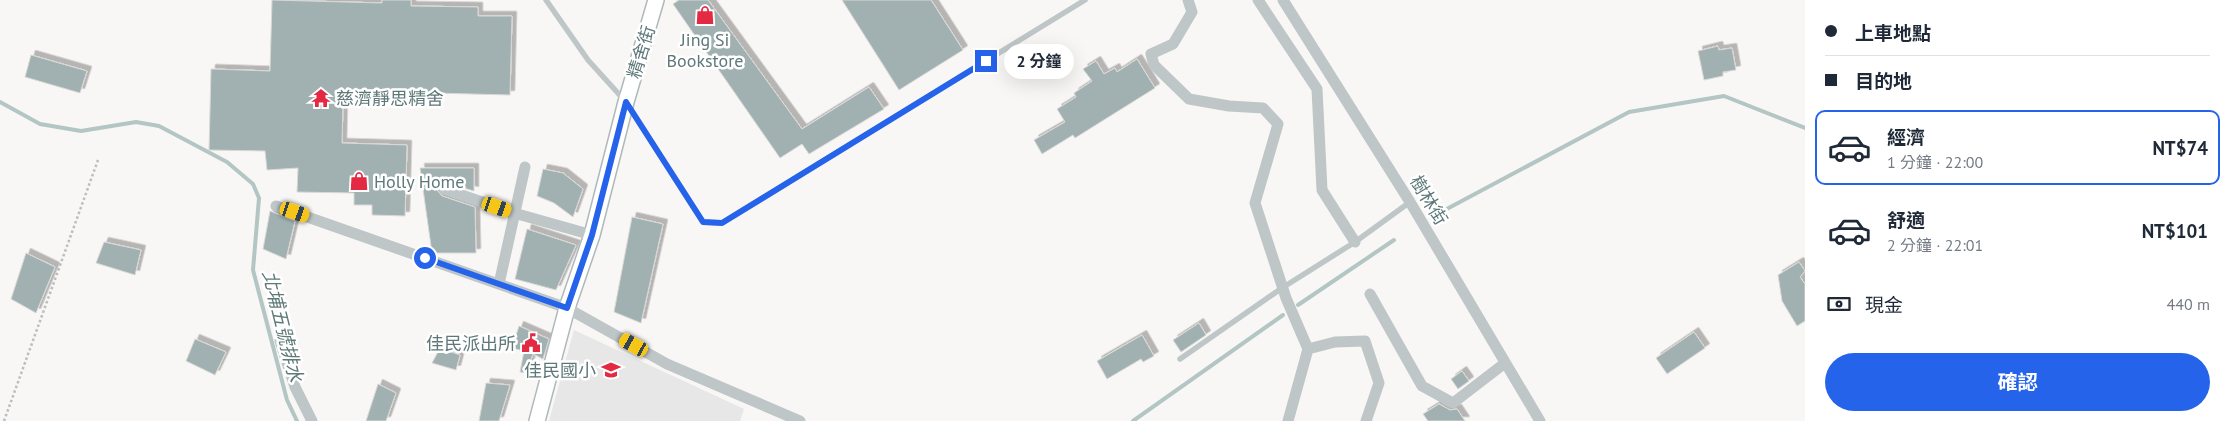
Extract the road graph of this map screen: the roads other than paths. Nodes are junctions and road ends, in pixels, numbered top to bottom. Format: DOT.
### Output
graph roads {
  1 [pos="546,0"];
  2 [pos="656,0"];
  3 [pos="1085,0"];
  4 [pos="1188,0"];
  5 [pos="1258,0"];
  6 [pos="1283,0"];
  7 [pos="626,102"];
  8 [pos="525,166"];
  9 [pos="444,189"];
  10 [pos="1410,202"];
  11 [pos="276,206"];
  12 [pos="514,213"];
  13 [pos="592,235"];
  14 [pos="1355,242"];
  15 [pos="499,284"];
  16 [pos="1282,288"];
  17 [pos="1370,294"];
  18 [pos="567,308"];
  19 [pos="280,341"];
  20 [pos="1308,349"];
  21 [pos="1180,359"];
  22 [pos="1506,363"];
  23 [pos="312,421"];
  24 [pos="537,421"];
  25 [pos="800,421"];
  26 [pos="1288,421"];
  27 [pos="1366,421"];
  28 [pos="1540,421"];
  1 -- 7 [label="lane"];
  2 -- 7 [label="street, 精舍街"];
  3 -- 7 [label="lane"];
  4 -- 16 [label="street"];
  5 -- 14 [label="street"];
  6 -- 10 [label="street, 樹林街"];
  7 -- 13 [label="street, 精舍街"];
  8 -- 12 [label="street"];
  9 -- 12 [label="street"];
  10 -- 14 [label="lane"];
  10 -- 22 [label="street, 樹林街"];
  11 -- 15 [label="street"];
  12 -- 13 [label="street"];
  12 -- 15 [label="street"];
  13 -- 18 [label="street, 精舍街"];
  14 -- 16 [label="lane"];
  15 -- 18 [label="street"];
  16 -- 20 [label="street"];
  16 -- 21 [label="lane"];
  17 -- 22 [label="street"];
  18 -- 24 [label="street, 精舍街"];
  18 -- 25 [label="street"];
  19 -- 23 [label="street"];
  20 -- 26 [label="street"];
  20 -- 27 [label="street"];
  22 -- 28 [label="street, 樹林街"];
}
